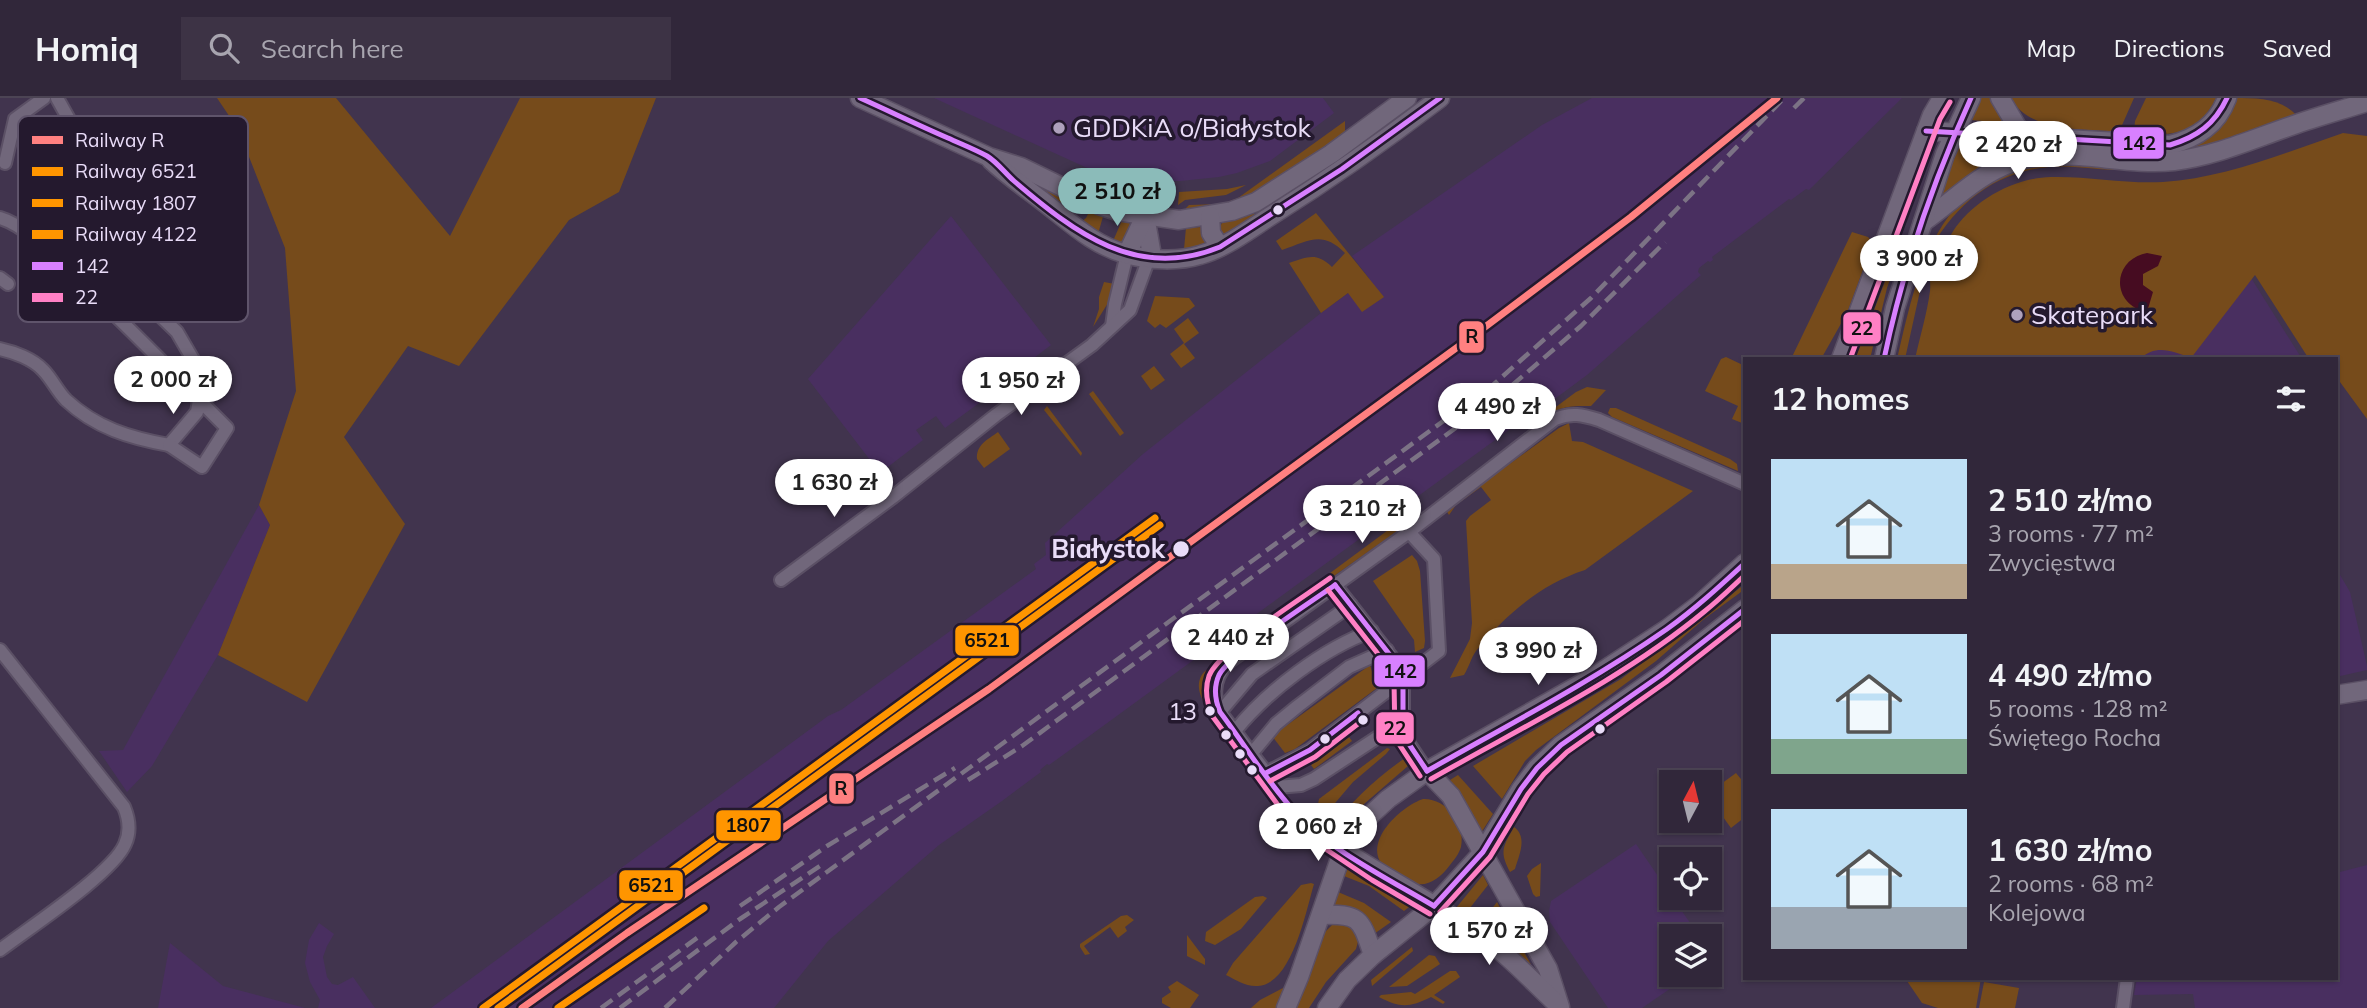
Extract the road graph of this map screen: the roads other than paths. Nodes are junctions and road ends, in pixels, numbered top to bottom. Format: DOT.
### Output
graph roads {
  1 [pos="44,98"];
  2 [pos="57,98"];
  3 [pos="860,98"];
  4 [pos="1407,98"];
  5 [pos="1440,98"];
  6 [pos="1942,98"];
  7 [pos="1971,98"];
  8 [pos="2000,98"];
  9 [pos="2227,98"];
  10 [pos="2367,99"];
  11 [pos="19,116"];
  12 [pos="67,116"];
  13 [pos="18,117"];
  14 [pos="1926,131"];
  15 [pos="1954,131"];
  16 [pos="2022,135"];
  17 [pos="989,157"];
  18 [pos="5,163"];
  19 [pos="1087,199"];
  20 [pos="1145,216"];
  21 [pos="1210,216"];
  22 [pos="0,218"];
  23 [pos="1923,222"];
  24 [pos="1069,223"];
  25 [pos="18,225"];
  26 [pos="1220,247"];
  27 [pos="1127,254"];
  28 [pos="1149,258"];
  29 [pos="120,322"];
  30 [pos="167,322"];
  31 [pos="1112,326"];
  32 [pos="0,349"];
  33 [pos="1842,357"];
  34 [pos="1884,357"];
  35 [pos="195,363"];
  36 [pos="200,400"];
  37 [pos="169,444"];
  38 [pos="1743,483"];
  39 [pos="1409,532"];
  40 [pos="1743,565"];
  41 [pos="781,580"];
  42 [pos="1335,585"];
  43 [pos="1351,605"];
  44 [pos="1743,611"];
  45 [pos="1372,631"];
  46 [pos="0,650"];
  47 [pos="1387,650"];
  48 [pos="1403,679"];
  49 [pos="2367,690"];
  50 [pos="2338,695"];
  51 [pos="1220,712"];
  52 [pos="1404,720"];
  53 [pos="1235,731"];
  54 [pos="1252,754"];
  55 [pos="1427,771"];
  56 [pos="1266,773"];
  57 [pos="1343,850"];
  58 [pos="1483,852"];
  59 [pos="1434,906"];
  60 [pos="1321,915"];
  61 [pos="0,950"];
  62 [pos="1373,955"];
  63 [pos="2127,980"];
  64 [pos="1561,1007"];
  65 [pos="1286,1008"];
  66 [pos="1327,1008"];
  67 [pos="2123,1008"];
  1 -- 11 [label="street"];
  2 -- 12 [label="street"];
  3 -- 17 [label="street"];
  4 -- 21 [label="street"];
  5 -- 26 [label="street"];
  6 -- 14 [label="street"];
  7 -- 15 [label="street"];
  8 -- 16 [label="street"];
  9 -- 16 [label="street"];
  10 -- 23 [label="street"];
  13 -- 18 [label="street"];
  14 -- 15 [label="street"];
  14 -- 33 [label="street"];
  15 -- 16 [label="street"];
  15 -- 23 [label="street"];
  17 -- 19 [label="street"];
  17 -- 24 [label="street"];
  19 -- 20 [label="street"];
  19 -- 24 [label="street"];
  20 -- 21 [label="street"];
  20 -- 27 [label="street"];
  20 -- 28 [label="street"];
  21 -- 26 [label="street"];
  22 -- 25 [label="street"];
  23 -- 34 [label="street"];
  24 -- 27 [label="street"];
  26 -- 28 [label="street"];
  27 -- 28 [label="street"];
  27 -- 31 [label="street"];
  28 -- 31 [label="street"];
  29 -- 36 [label="street"];
  30 -- 35 [label="street"];
  31 -- 41 [label="street"];
  32 -- 37 [label="street"];
  36 -- 37 [label="street"];
  36 -- 37 [label="street"];
  38 -- 39 [label="street"];
  39 -- 42 [label="street"];
  39 -- 48 [label="street"];
  40 -- 55 [label="street"];
  42 -- 43 [label="street"];
  42 -- 51 [label="street"];
  43 -- 45 [label="street"];
  43 -- 51 [label="street"];
  44 -- 58 [label="street"];
  45 -- 47 [label="street"];
  45 -- 53 [label="street"];
  46 -- 61 [label="street"];
  47 -- 48 [label="street"];
  47 -- 54 [label="street"];
  48 -- 52 [label="street"];
  48 -- 56 [label="street"];
  49 -- 50 [label="street"];
  51 -- 53 [label="street"];
  52 -- 55 [label="street"];
  52 -- 56 [label="street"];
  53 -- 54 [label="street"];
  54 -- 56 [label="street"];
  55 -- 57 [label="street"];
  55 -- 58 [label="street"];
  57 -- 59 [label="street"];
  57 -- 60 [label="street"];
  58 -- 59 [label="street"];
  58 -- 64 [label="street"];
  59 -- 62 [label="street"];
  59 -- 64 [label="street"];
  60 -- 62 [label="street"];
  60 -- 65 [label="street"];
  62 -- 66 [label="street"];
  63 -- 67 [label="street"];
}
